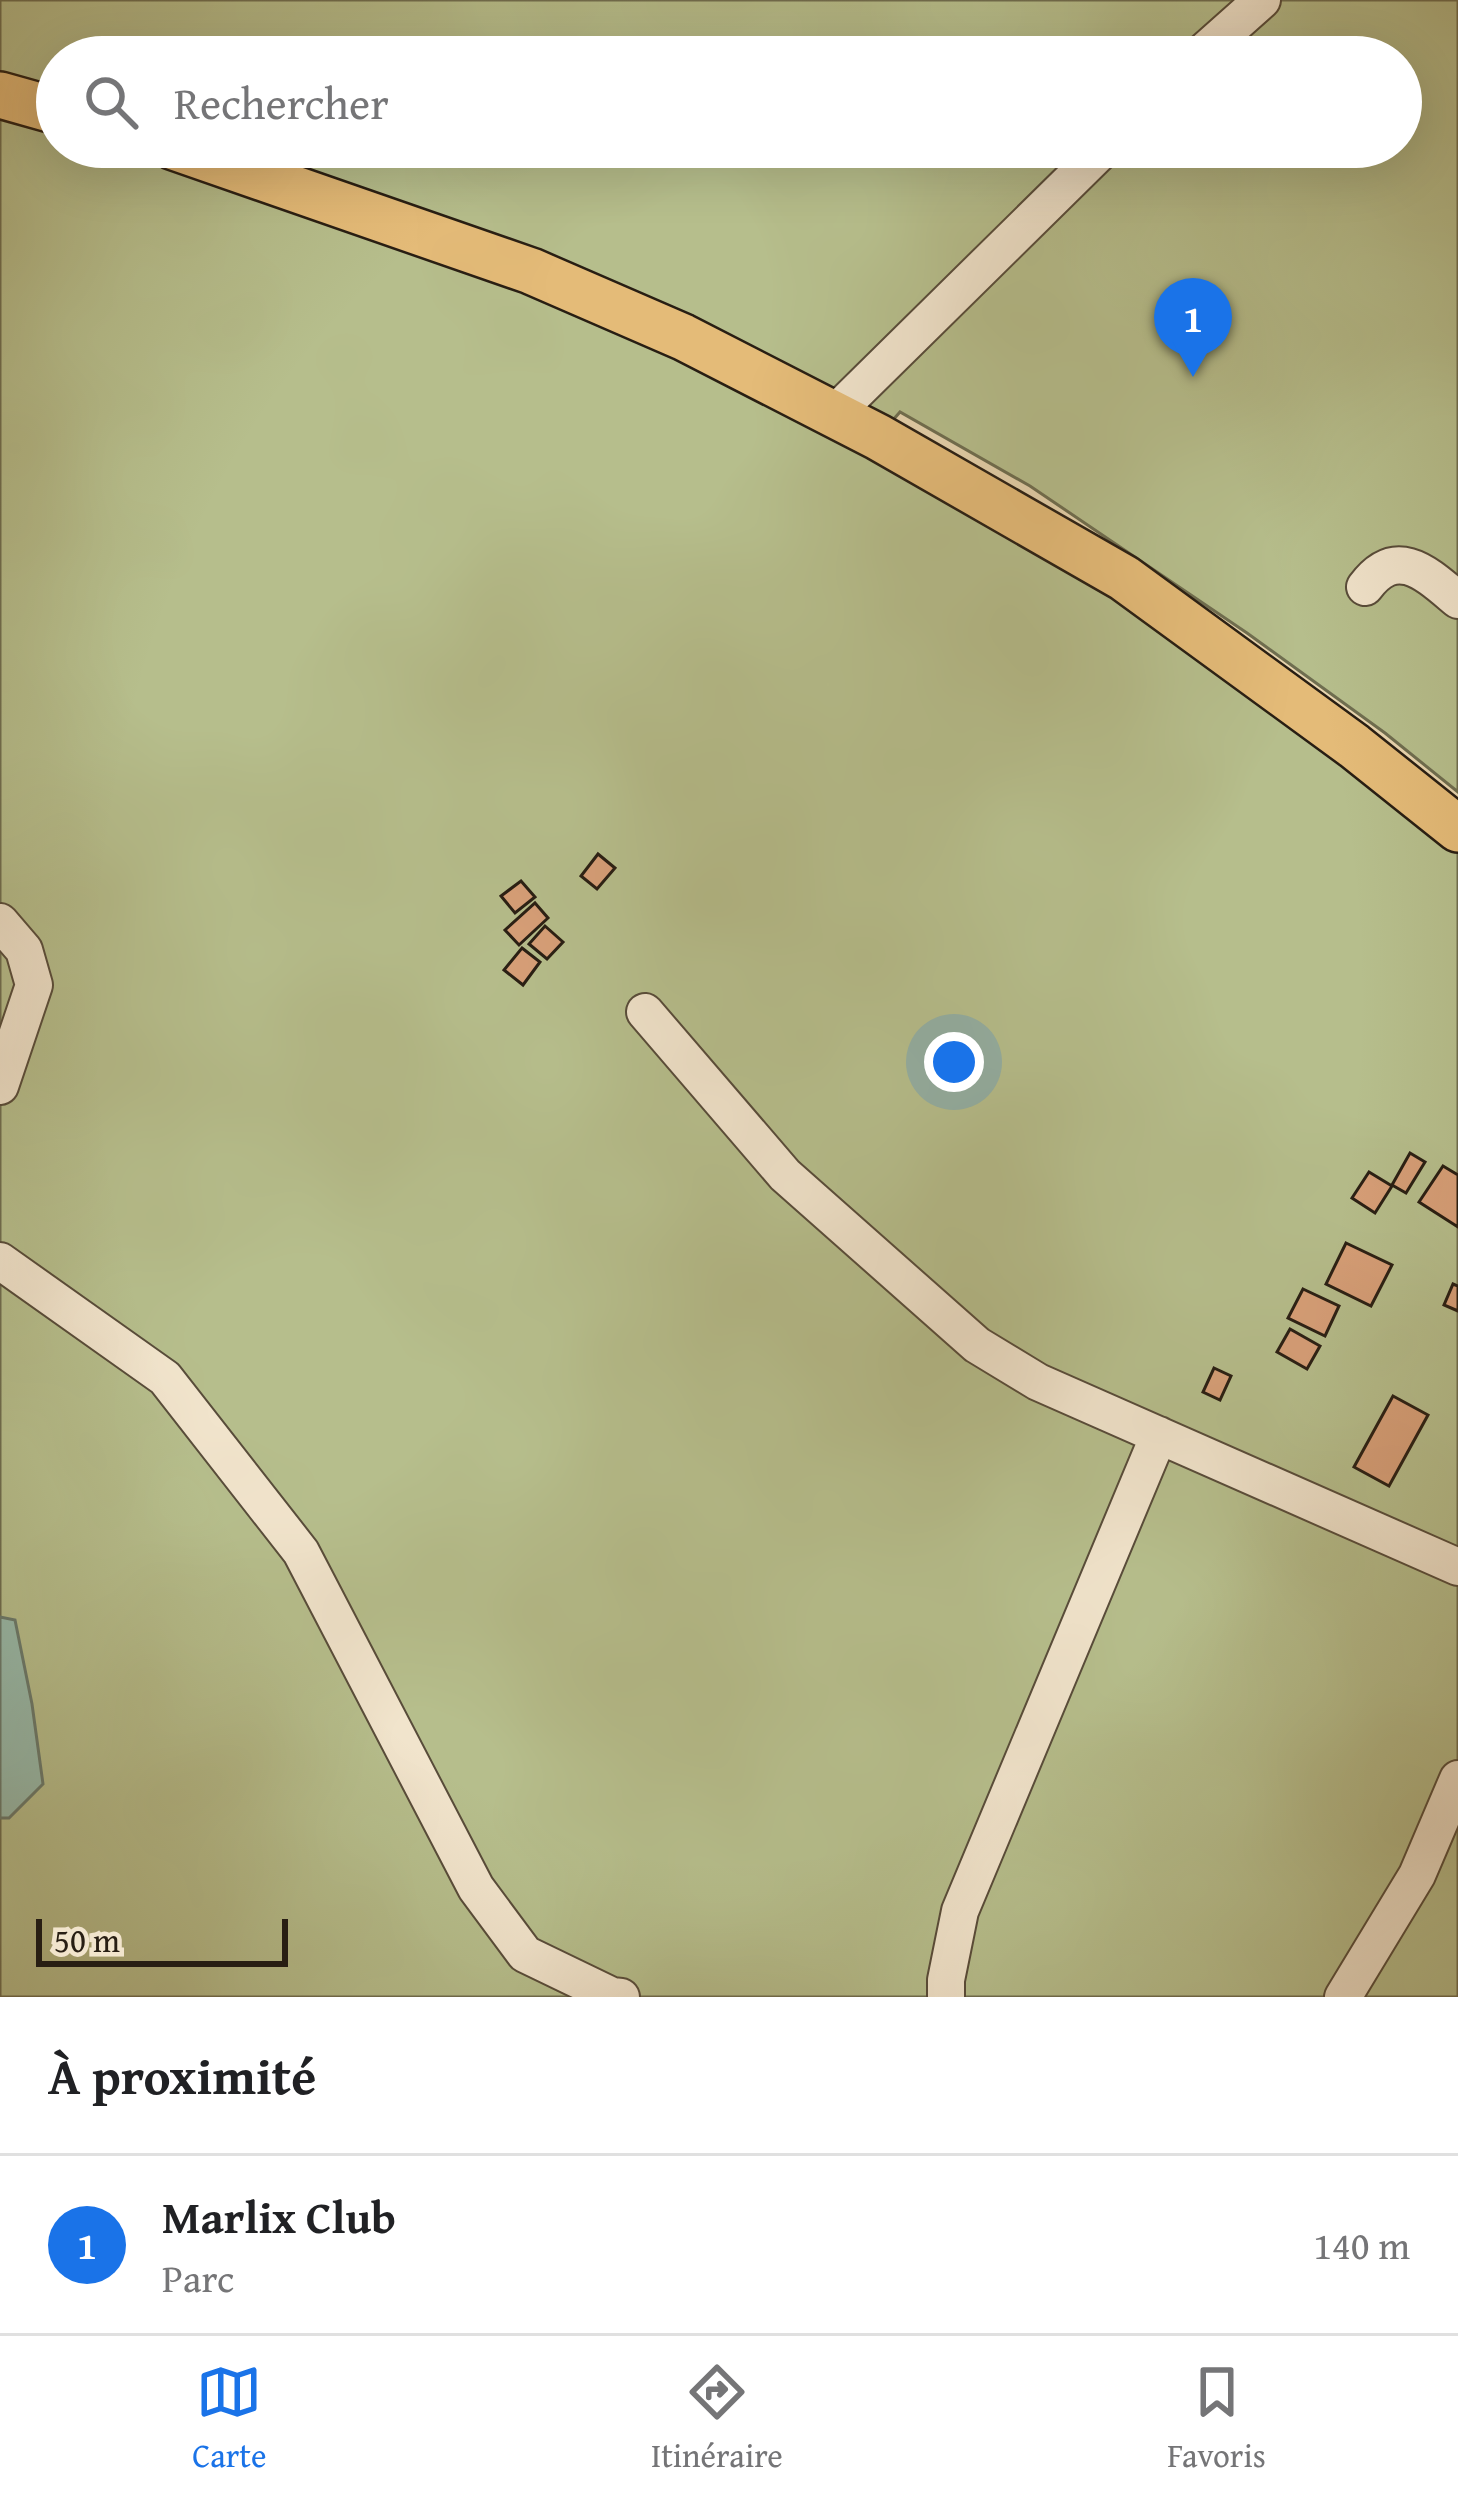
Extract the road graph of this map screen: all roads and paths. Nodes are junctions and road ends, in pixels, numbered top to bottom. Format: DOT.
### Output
graph roads {
  1 [pos="1262,0"];
  2 [pos="1222,36"];
  3 [pos="0,95"];
  4 [pos="36,105"];
  5 [pos="234,168"];
  6 [pos="1084,168"];
  7 [pos="834,414"];
  8 [pos="1366,587"];
  9 [pos="1458,600"];
  10 [pos="1458,830"];
  11 [pos="0,922"];
  12 [pos="645,1012"];
  13 [pos="0,1086"];
  14 [pos="0,1261"];
  15 [pos="1159,1435"];
  16 [pos="1458,1567"];
  17 [pos="1458,1778"];
  18 [pos="621,1997"];
  19 [pos="946,1997"];
  20 [pos="1343,1997"];
  1 -- 2 [label="street"];
  3 -- 4 [label="main road"];
  5 -- 7 [label="main road"];
  6 -- 7 [label="street"];
  7 -- 10 [label="main road"];
  8 -- 9 [label="street"];
  11 -- 13 [label="street"];
  12 -- 15 [label="street"];
  14 -- 18 [label="street"];
  15 -- 16 [label="street"];
  15 -- 19 [label="street"];
  17 -- 20 [label="street"];
}
